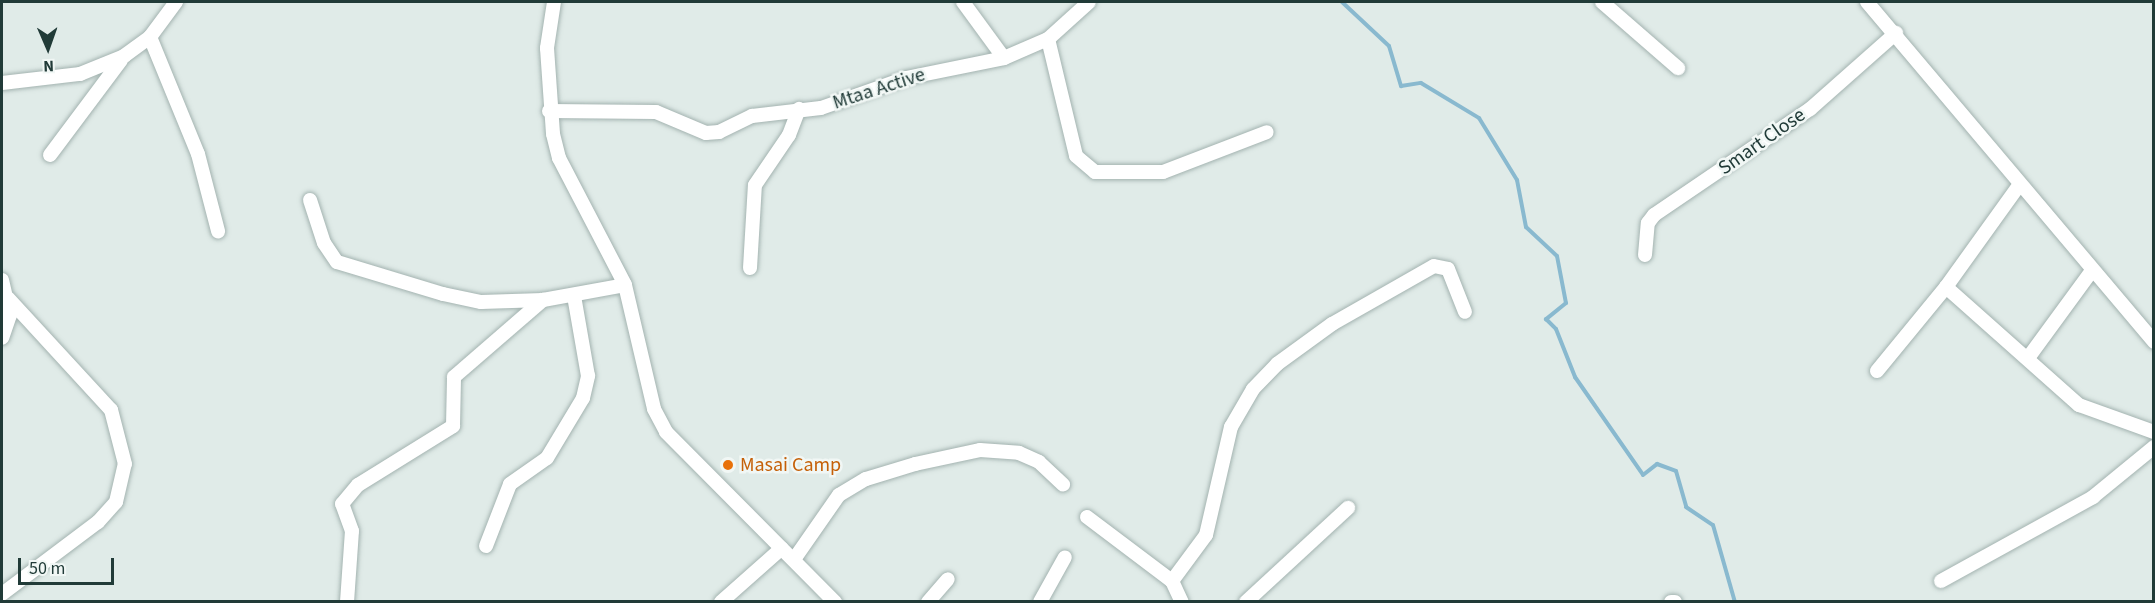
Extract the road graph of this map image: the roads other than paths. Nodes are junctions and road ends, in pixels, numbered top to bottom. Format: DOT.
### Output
graph roads {
  1 [pos="176,2"];
  2 [pos="554,2"];
  3 [pos="963,2"];
  4 [pos="1089,2"];
  5 [pos="1602,2"];
  6 [pos="1867,2"];
  7 [pos="1881,7"];
  8 [pos="1896,33"];
  9 [pos="150,37"];
  10 [pos="1048,39"];
  11 [pos="124,56"];
  12 [pos="1004,58"];
  13 [pos="1678,68"];
  14 [pos="2,83"];
  15 [pos="799,109"];
  16 [pos="549,111"];
  17 [pos="1267,132"];
  18 [pos="50,154"];
  19 [pos="2020,184"];
  20 [pos="309,200"];
  21 [pos="218,231"];
  22 [pos="1645,255"];
  23 [pos="750,268"];
  24 [pos="2091,272"];
  25 [pos="2,280"];
  26 [pos="625,285"];
  27 [pos="1946,287"];
  28 [pos="574,296"];
  29 [pos="8,297"];
  30 [pos="543,300"];
  31 [pos="1465,312"];
  32 [pos="2,338"];
  33 [pos="2154,342"];
  34 [pos="2028,358"];
  35 [pos="1877,371"];
  36 [pos="2154,432"];
  37 [pos="2154,447"];
  38 [pos="1063,484"];
  39 [pos="1348,508"];
  40 [pos="1087,517"];
  41 [pos="486,546"];
  42 [pos="782,548"];
  43 [pos="1065,557"];
  44 [pos="795,558"];
  45 [pos="948,579"];
  46 [pos="1172,580"];
  47 [pos="1941,581"];
  48 [pos="2,594"];
  49 [pos="347,602"];
  50 [pos="721,602"];
  51 [pos="835,602"];
  52 [pos="928,602"];
  53 [pos="1040,602"];
  54 [pos="1182,602"];
  55 [pos="1246,602"];
  1 -- 9 [label="street"];
  2 -- 16 [label="street"];
  3 -- 12 [label="street"];
  4 -- 10 [label="street, Mtaa Active"];
  5 -- 13 [label="street"];
  6 -- 7 [label="street"];
  7 -- 8 [label="street"];
  8 -- 19 [label="street"];
  8 -- 22 [label="street, Smart Close"];
  9 -- 11 [label="street"];
  9 -- 21 [label="street"];
  10 -- 12 [label="street, Mtaa Active"];
  10 -- 17 [label="street"];
  11 -- 14 [label="street"];
  11 -- 18 [label="street"];
  12 -- 15 [label="street, Mtaa Active"];
  15 -- 16 [label="street, Mtaa Active"];
  15 -- 23 [label="street"];
  16 -- 26 [label="street"];
  19 -- 24 [label="street"];
  19 -- 27 [label="street"];
  20 -- 30 [label="street"];
  24 -- 33 [label="street"];
  24 -- 34 [label="street"];
  25 -- 29 [label="street"];
  26 -- 28 [label="street"];
  26 -- 42 [label="street"];
  27 -- 34 [label="street"];
  27 -- 35 [label="street"];
  28 -- 30 [label="street"];
  28 -- 41 [label="street"];
  29 -- 32 [label="street"];
  29 -- 48 [label="street"];
  30 -- 49 [label="street"];
  31 -- 46 [label="street"];
  34 -- 36 [label="street"];
  37 -- 47 [label="street"];
  38 -- 44 [label="street"];
  39 -- 55 [label="street"];
  40 -- 46 [label="street"];
  42 -- 44 [label="street"];
  42 -- 50 [label="street"];
  43 -- 53 [label="street"];
  44 -- 51 [label="street"];
  45 -- 52 [label="street"];
  46 -- 54 [label="street"];
}
